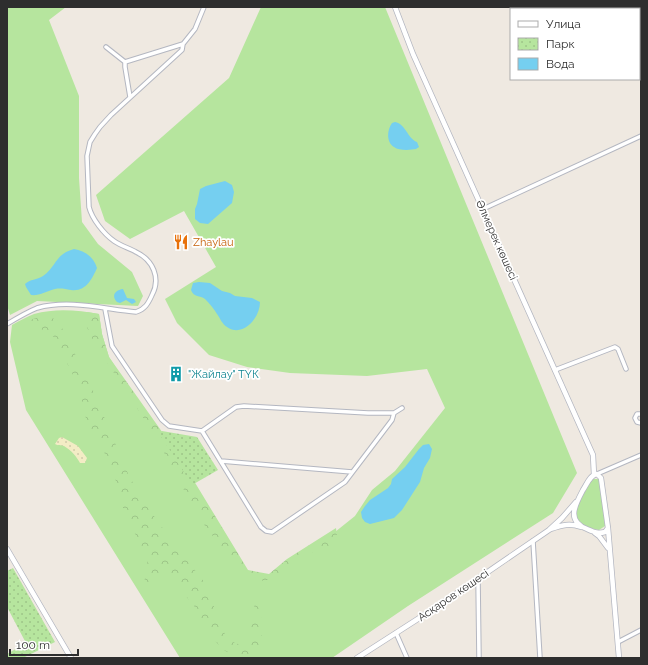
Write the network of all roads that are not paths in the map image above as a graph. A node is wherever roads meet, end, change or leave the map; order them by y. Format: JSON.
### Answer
{"nodes":[{"id":1,"x":204,"y":7,"type":"edge"},
{"id":2,"x":395,"y":7,"type":"edge"},
{"id":3,"x":183,"y":44,"type":"junction"},
{"id":4,"x":106,"y":46,"type":"dead end"},
{"id":5,"x":125,"y":62,"type":"junction"},
{"id":6,"x":130,"y":98,"type":"junction"},
{"id":7,"x":641,"y":136,"type":"edge"},
{"id":8,"x":484,"y":209,"type":"junction"},
{"id":9,"x":104,"y":309,"type":"junction"},
{"id":10,"x":7,"y":324,"type":"edge"},
{"id":11,"x":626,"y":369,"type":"dead end"},
{"id":12,"x":555,"y":370,"type":"junction"},
{"id":13,"x":402,"y":408,"type":"dead end"},
{"id":14,"x":394,"y":413,"type":"junction"},
{"id":15,"x":641,"y":414,"type":"edge"},
{"id":16,"x":641,"y":423,"type":"edge"},
{"id":17,"x":202,"y":431,"type":"junction"},
{"id":18,"x":641,"y":455,"type":"edge"},
{"id":19,"x":221,"y":462,"type":"junction"},
{"id":20,"x":352,"y":472,"type":"junction"},
{"id":21,"x":596,"y":475,"type":"junction"},
{"id":22,"x":576,"y":502,"type":"junction"},
{"id":23,"x":608,"y":528,"type":"junction"},
{"id":24,"x":549,"y":530,"type":"junction"},
{"id":25,"x":591,"y":531,"type":"junction"},
{"id":26,"x":533,"y":541,"type":"junction"},
{"id":27,"x":7,"y":549,"type":"edge"},
{"id":28,"x":610,"y":552,"type":"junction"},
{"id":29,"x":478,"y":579,"type":"junction"},
{"id":30,"x":641,"y":630,"type":"edge"},
{"id":31,"x":396,"y":633,"type":"junction"},
{"id":32,"x":618,"y":642,"type":"junction"},
{"id":33,"x":71,"y":658,"type":"edge"},
{"id":34,"x":357,"y":658,"type":"edge"},
{"id":35,"x":407,"y":658,"type":"edge"},
{"id":36,"x":479,"y":658,"type":"edge"},
{"id":37,"x":540,"y":658,"type":"edge"},
{"id":38,"x":619,"y":658,"type":"edge"}],
"edges":[{"from":1,"to":3,"type":"street"},
{"from":2,"to":8,"type":"street","name":"Әлмерек көшесі"},
{"from":3,"to":5,"type":"street"},
{"from":3,"to":6,"type":"street"},
{"from":4,"to":5,"type":"street"},
{"from":5,"to":6,"type":"street"},
{"from":6,"to":9,"type":"street"},
{"from":7,"to":8,"type":"street"},
{"from":8,"to":12,"type":"street","name":"Әлмерек көшесі"},
{"from":9,"to":10,"type":"street"},
{"from":9,"to":17,"type":"street"},
{"from":11,"to":12,"type":"street"},
{"from":12,"to":21,"type":"street","name":"Әлмерек көшесі"},
{"from":13,"to":14,"type":"street"},
{"from":14,"to":17,"type":"street"},
{"from":14,"to":20,"type":"street"},
{"from":15,"to":16,"type":"street"},
{"from":17,"to":19,"type":"street"},
{"from":18,"to":21,"type":"street"},
{"from":19,"to":20,"type":"street"},
{"from":19,"to":20,"type":"street"},
{"from":21,"to":22,"type":"street"},
{"from":21,"to":23,"type":"street","name":"Әлмерек көшесі"},
{"from":22,"to":24,"type":"street"},
{"from":22,"to":25,"type":"street"},
{"from":23,"to":25,"type":"street"},
{"from":23,"to":28,"type":"street","name":"Әлмерек көшесі"},
{"from":24,"to":25,"type":"street"},
{"from":24,"to":26,"type":"street","name":"Асқаров көшесі"},
{"from":25,"to":28,"type":"street"},
{"from":26,"to":29,"type":"street","name":"Асқаров көшесі"},
{"from":26,"to":37,"type":"street"},
{"from":27,"to":33,"type":"street"},
{"from":28,"to":32,"type":"street"},
{"from":29,"to":31,"type":"street","name":"Асқаров көшесі"},
{"from":29,"to":36,"type":"street"},
{"from":30,"to":32,"type":"street"},
{"from":31,"to":34,"type":"street","name":"Асқаров көшесі"},
{"from":31,"to":35,"type":"street"},
{"from":32,"to":38,"type":"street"}]}
